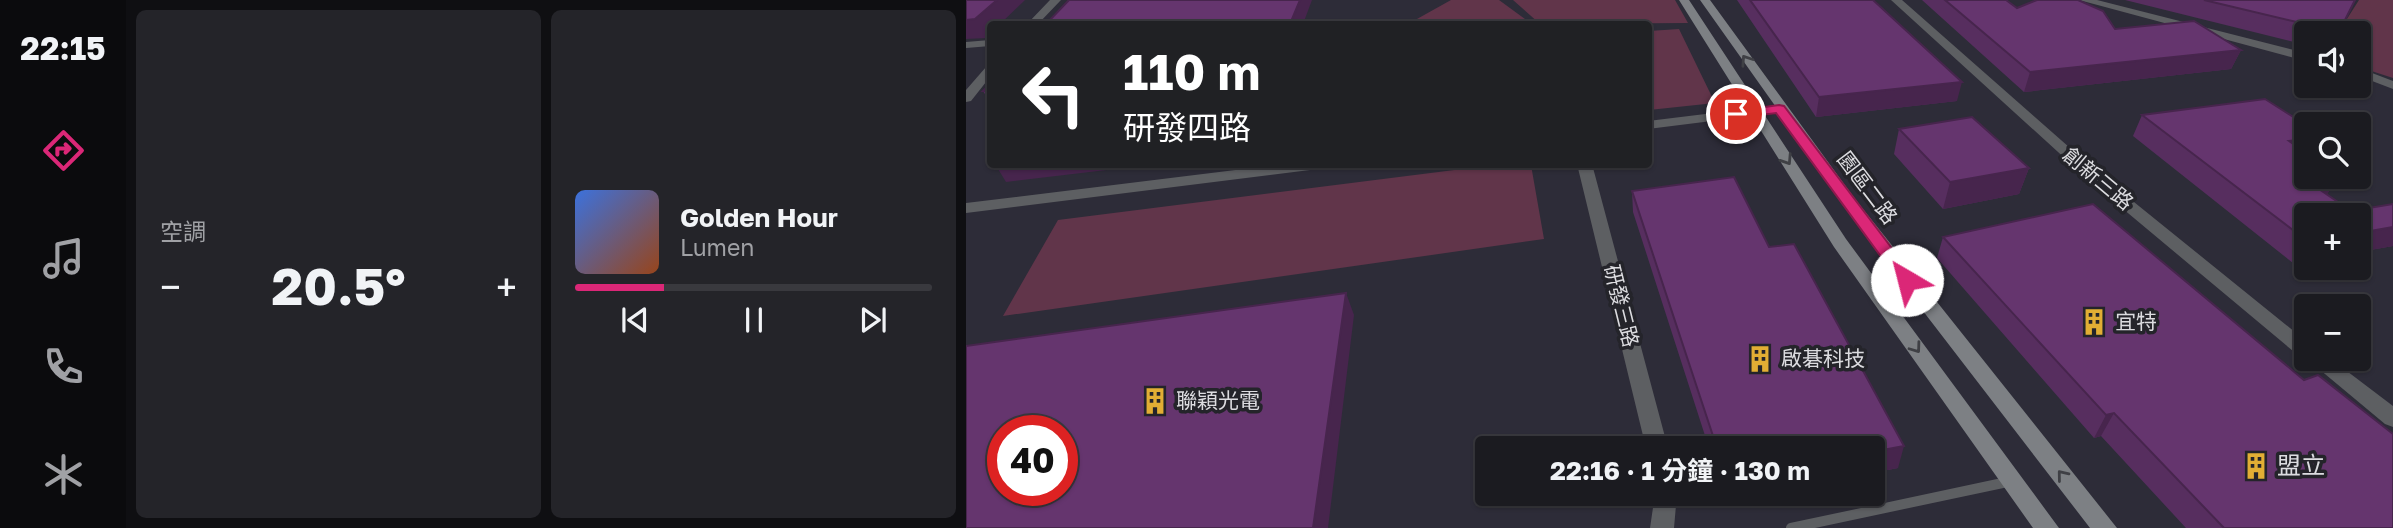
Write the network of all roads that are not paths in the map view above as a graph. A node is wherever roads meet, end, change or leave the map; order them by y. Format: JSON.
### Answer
{"nodes":[{"id":1,"x":1056,"y":0,"type":"edge"},
{"id":2,"x":1684,"y":0,"type":"edge"},
{"id":3,"x":1705,"y":0,"type":"edge"},
{"id":4,"x":1896,"y":0,"type":"edge"},
{"id":5,"x":2084,"y":0,"type":"edge"},
{"id":6,"x":1035,"y":21,"type":"edge"},
{"id":7,"x":987,"y":43,"type":"edge"},
{"id":8,"x":966,"y":45,"type":"edge"},
{"id":9,"x":2294,"y":54,"type":"edge"},
{"id":10,"x":987,"y":74,"type":"edge"},
{"id":11,"x":2371,"y":77,"type":"edge"},
{"id":12,"x":2393,"y":85,"type":"edge"},
{"id":13,"x":966,"y":98,"type":"edge"},
{"id":14,"x":1779,"y":109,"type":"junction"},
{"id":15,"x":1756,"y":112,"type":"junction"},
{"id":16,"x":1652,"y":125,"type":"edge"},
{"id":17,"x":1270,"y":168,"type":"edge"},
{"id":18,"x":1585,"y":168,"type":"edge"},
{"id":19,"x":966,"y":208,"type":"edge"},
{"id":20,"x":2294,"y":341,"type":"edge"},
{"id":21,"x":2332,"y":371,"type":"edge"},
{"id":22,"x":2393,"y":418,"type":"edge"},
{"id":23,"x":1654,"y":436,"type":"edge"},
{"id":24,"x":2012,"y":481,"type":"junction"},
{"id":25,"x":1665,"y":506,"type":"edge"},
{"id":26,"x":1662,"y":528,"type":"edge"},
{"id":27,"x":1791,"y":528,"type":"edge"},
{"id":28,"x":2047,"y":528,"type":"edge"},
{"id":29,"x":2105,"y":528,"type":"edge"}],
"edges":[{"from":1,"to":6,"type":"street"},
{"from":2,"to":15,"type":"street"},
{"from":14,"to":3,"type":"street","name":"園區二路","one_way":true},
{"from":4,"to":20,"type":"street","name":"創新三路"},
{"from":5,"to":9,"type":"street"},
{"from":7,"to":8,"type":"lane"},
{"from":10,"to":13,"type":"street"},
{"from":11,"to":12,"type":"street"},
{"from":14,"to":15,"type":"street"},
{"from":29,"to":14,"type":"street","name":"園區二路","one_way":true},
{"from":15,"to":16,"type":"street"},
{"from":15,"to":24,"type":"street","one_way":true},
{"from":17,"to":19,"type":"street"},
{"from":18,"to":23,"type":"street","name":"研發三路"},
{"from":21,"to":22,"type":"street"},
{"from":24,"to":27,"type":"lane"},
{"from":24,"to":28,"type":"street"},
{"from":25,"to":26,"type":"street"}]}
